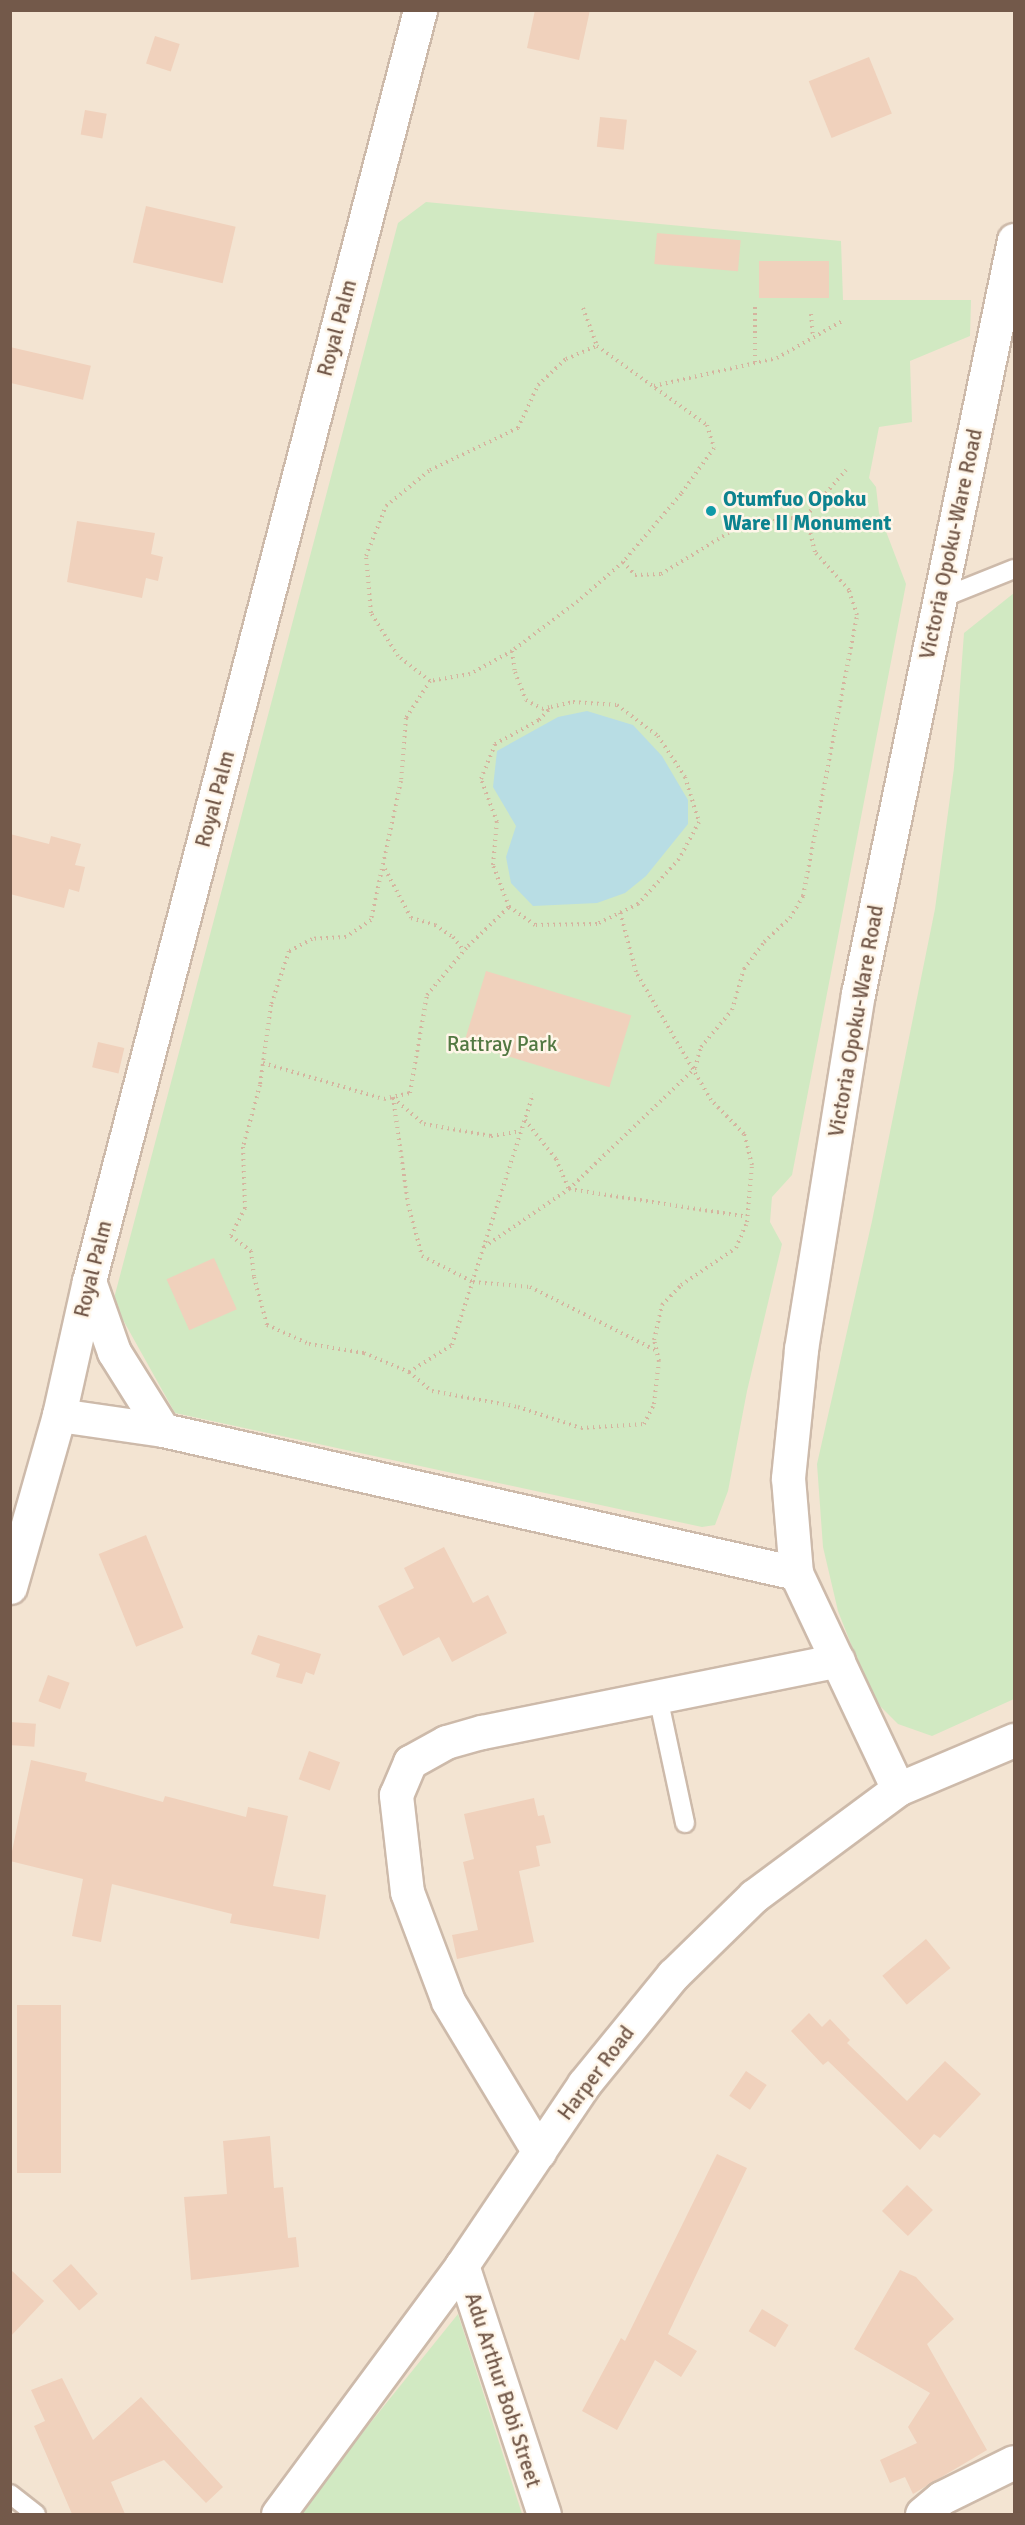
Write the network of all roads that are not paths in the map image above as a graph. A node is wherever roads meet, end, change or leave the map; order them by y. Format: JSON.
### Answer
{"nodes":[{"id":1,"x":420,"y":10,"type":"edge"},
{"id":2,"x":1014,"y":240,"type":"edge"},
{"id":3,"x":1014,"y":569,"type":"edge"},
{"id":4,"x":939,"y":599,"type":"junction"},
{"id":5,"x":89,"y":1281,"type":"junction"},
{"id":6,"x":59,"y":1415,"type":"junction"},
{"id":7,"x":163,"y":1430,"type":"junction"},
{"id":8,"x":796,"y":1573,"type":"junction"},
{"id":9,"x":10,"y":1587,"type":"edge"},
{"id":10,"x":838,"y":1660,"type":"junction"},
{"id":11,"x":658,"y":1697,"type":"junction"},
{"id":12,"x":1014,"y":1740,"type":"edge"},
{"id":13,"x":898,"y":1789,"type":"junction"},
{"id":14,"x":685,"y":1823,"type":"dead end"},
{"id":15,"x":538,"y":2152,"type":"junction"},
{"id":16,"x":462,"y":2265,"type":"junction"},
{"id":17,"x":1014,"y":2462,"type":"edge"},
{"id":18,"x":10,"y":2494,"type":"edge"},
{"id":19,"x":36,"y":2514,"type":"edge"},
{"id":20,"x":278,"y":2514,"type":"edge"},
{"id":21,"x":544,"y":2514,"type":"edge"},
{"id":22,"x":922,"y":2514,"type":"edge"}],
"edges":[{"from":1,"to":5,"type":"street","name":"Royal Palm"},
{"from":2,"to":4,"type":"street","name":"Victoria Opoku-Ware Road"},
{"from":3,"to":4,"type":"lane"},
{"from":4,"to":8,"type":"street","name":"Victoria Opoku-Ware Road"},
{"from":5,"to":6,"type":"street","name":"Royal Palm"},
{"from":5,"to":7,"type":"street"},
{"from":6,"to":7,"type":"street"},
{"from":6,"to":9,"type":"street","name":"Royal Palm"},
{"from":7,"to":8,"type":"street"},
{"from":8,"to":10,"type":"street","name":"Victoria Opoku-Ware Road"},
{"from":10,"to":11,"type":"street"},
{"from":10,"to":13,"type":"street","name":"Victoria Opoku-Ware Road"},
{"from":11,"to":14,"type":"lane"},
{"from":11,"to":15,"type":"street"},
{"from":12,"to":13,"type":"street","name":"Harper Road"},
{"from":13,"to":15,"type":"street","name":"Harper Road"},
{"from":15,"to":16,"type":"street","name":"Harper Road"},
{"from":16,"to":20,"type":"street","name":"Harper Road"},
{"from":16,"to":21,"type":"street","name":"Adu Arthur Bobi Street"},
{"from":17,"to":22,"type":"street"},
{"from":18,"to":19,"type":"lane"}]}
